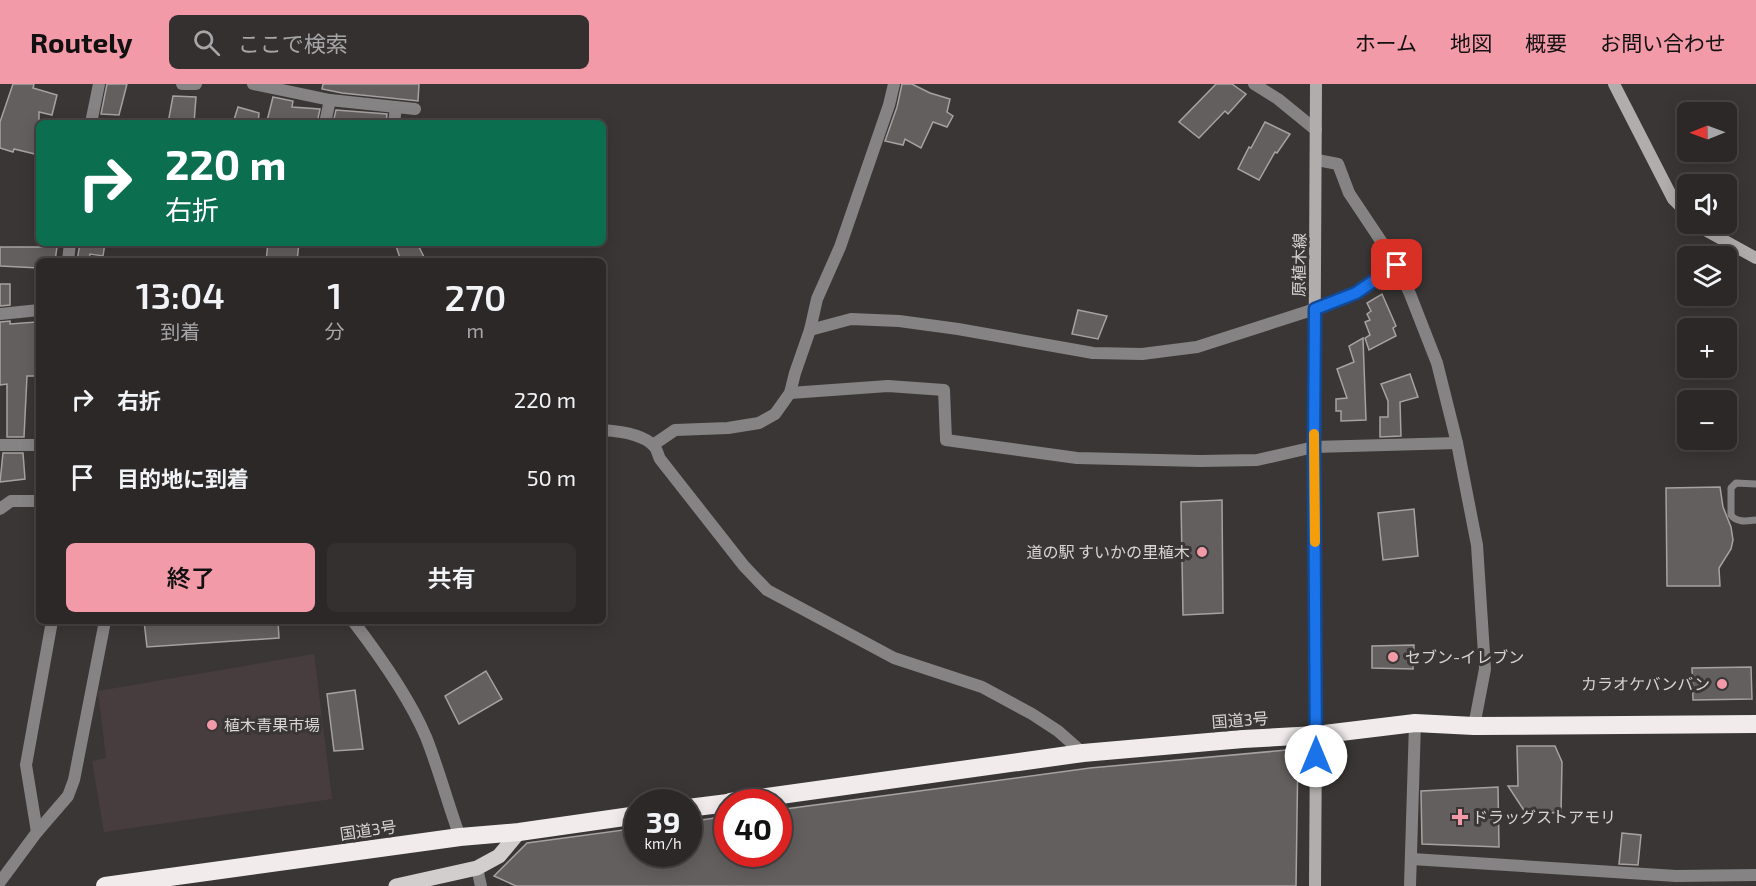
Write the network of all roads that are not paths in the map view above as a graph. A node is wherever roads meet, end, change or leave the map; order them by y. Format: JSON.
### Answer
{"nodes":[{"id":1,"x":99,"y":84,"type":"edge"},
{"id":2,"x":182,"y":84,"type":"edge"},
{"id":3,"x":196,"y":84,"type":"edge"},
{"id":4,"x":253,"y":84,"type":"edge"},
{"id":5,"x":894,"y":84,"type":"edge"},
{"id":6,"x":1254,"y":84,"type":"edge"},
{"id":7,"x":1316,"y":84,"type":"edge"},
{"id":8,"x":1614,"y":84,"type":"edge"},
{"id":9,"x":330,"y":100,"type":"junction"},
{"id":10,"x":396,"y":106,"type":"junction"},
{"id":11,"x":415,"y":109,"type":"dead end"},
{"id":12,"x":91,"y":120,"type":"edge"},
{"id":13,"x":326,"y":120,"type":"edge"},
{"id":14,"x":394,"y":120,"type":"edge"},
{"id":15,"x":1316,"y":130,"type":"junction"},
{"id":16,"x":1317,"y":160,"type":"junction"},
{"id":17,"x":1677,"y":203,"type":"edge"},
{"id":18,"x":1712,"y":234,"type":"edge"},
{"id":19,"x":1756,"y":258,"type":"edge"},
{"id":20,"x":1397,"y":265,"type":"junction"},
{"id":21,"x":1315,"y":309,"type":"junction"},
{"id":22,"x":36,"y":310,"type":"edge"},
{"id":23,"x":0,"y":314,"type":"edge"},
{"id":24,"x":810,"y":330,"type":"junction"},
{"id":25,"x":790,"y":393,"type":"junction"},
{"id":26,"x":606,"y":430,"type":"edge"},
{"id":27,"x":1457,"y":443,"type":"junction"},
{"id":28,"x":0,"y":445,"type":"edge"},
{"id":29,"x":36,"y":445,"type":"edge"},
{"id":30,"x":653,"y":446,"type":"junction"},
{"id":31,"x":1314,"y":447,"type":"junction"},
{"id":32,"x":1756,"y":484,"type":"edge"},
{"id":33,"x":36,"y":501,"type":"edge"},
{"id":34,"x":0,"y":508,"type":"edge"},
{"id":35,"x":1756,"y":520,"type":"edge"},
{"id":36,"x":51,"y":624,"type":"edge"},
{"id":37,"x":104,"y":624,"type":"edge"},
{"id":38,"x":355,"y":624,"type":"edge"},
{"id":39,"x":1415,"y":723,"type":"junction"},
{"id":40,"x":1756,"y":724,"type":"edge"},
{"id":41,"x":1474,"y":726,"type":"junction"},
{"id":42,"x":1316,"y":735,"type":"junction"},
{"id":43,"x":1083,"y":753,"type":"junction"},
{"id":44,"x":792,"y":794,"type":"edge"},
{"id":45,"x":624,"y":817,"type":"edge"},
{"id":46,"x":37,"y":832,"type":"junction"},
{"id":47,"x":519,"y":832,"type":"junction"},
{"id":48,"x":460,"y":837,"type":"junction"},
{"id":49,"x":1412,"y":859,"type":"junction"},
{"id":50,"x":477,"y":868,"type":"junction"},
{"id":51,"x":1756,"y":875,"type":"edge"},
{"id":52,"x":0,"y":882,"type":"edge"},
{"id":53,"x":105,"y":886,"type":"edge"},
{"id":54,"x":396,"y":886,"type":"edge"},
{"id":55,"x":481,"y":886,"type":"edge"},
{"id":56,"x":1315,"y":886,"type":"edge"},
{"id":57,"x":1410,"y":886,"type":"edge"}],
"edges":[{"from":1,"to":12,"type":"street"},
{"from":2,"to":3,"type":"street"},
{"from":4,"to":9,"type":"street"},
{"from":5,"to":24,"type":"street"},
{"from":6,"to":15,"type":"street"},
{"from":7,"to":15,"type":"main road","name":"原植木線"},
{"from":8,"to":17,"type":"main road"},
{"from":9,"to":10,"type":"street"},
{"from":9,"to":13,"type":"street"},
{"from":10,"to":11,"type":"street"},
{"from":10,"to":14,"type":"street"},
{"from":15,"to":16,"type":"main road","name":"原植木線"},
{"from":16,"to":20,"type":"street"},
{"from":16,"to":21,"type":"main road","name":"原植木線"},
{"from":18,"to":19,"type":"main road"},
{"from":20,"to":21,"type":"street"},
{"from":20,"to":27,"type":"street"},
{"from":21,"to":24,"type":"street"},
{"from":21,"to":31,"type":"main road","name":"原植木線"},
{"from":22,"to":23,"type":"street"},
{"from":24,"to":25,"type":"street"},
{"from":25,"to":30,"type":"street"},
{"from":25,"to":31,"type":"street"},
{"from":26,"to":30,"type":"street"},
{"from":27,"to":31,"type":"street"},
{"from":27,"to":41,"type":"street"},
{"from":28,"to":29,"type":"street"},
{"from":30,"to":43,"type":"street"},
{"from":31,"to":42,"type":"main road","name":"原植木線"},
{"from":32,"to":35,"type":"lane"},
{"from":33,"to":34,"type":"street"},
{"from":36,"to":46,"type":"street"},
{"from":37,"to":46,"type":"street"},
{"from":38,"to":48,"type":"street"},
{"from":39,"to":41,"type":"highway","name":"国道3号"},
{"from":39,"to":42,"type":"highway","name":"国道3号"},
{"from":39,"to":49,"type":"street"},
{"from":40,"to":41,"type":"highway","name":"国道3号"},
{"from":42,"to":43,"type":"highway","name":"国道3号"},
{"from":42,"to":56,"type":"main road","name":"原植木線"},
{"from":43,"to":44,"type":"highway","name":"国道3号"},
{"from":45,"to":47,"type":"highway","name":"国道3号"},
{"from":46,"to":52,"type":"street"},
{"from":47,"to":48,"type":"highway","name":"国道3号"},
{"from":47,"to":50,"type":"main road"},
{"from":48,"to":53,"type":"highway","name":"国道3号"},
{"from":49,"to":51,"type":"street"},
{"from":49,"to":57,"type":"street"},
{"from":50,"to":54,"type":"main road"},
{"from":50,"to":55,"type":"street"}]}
